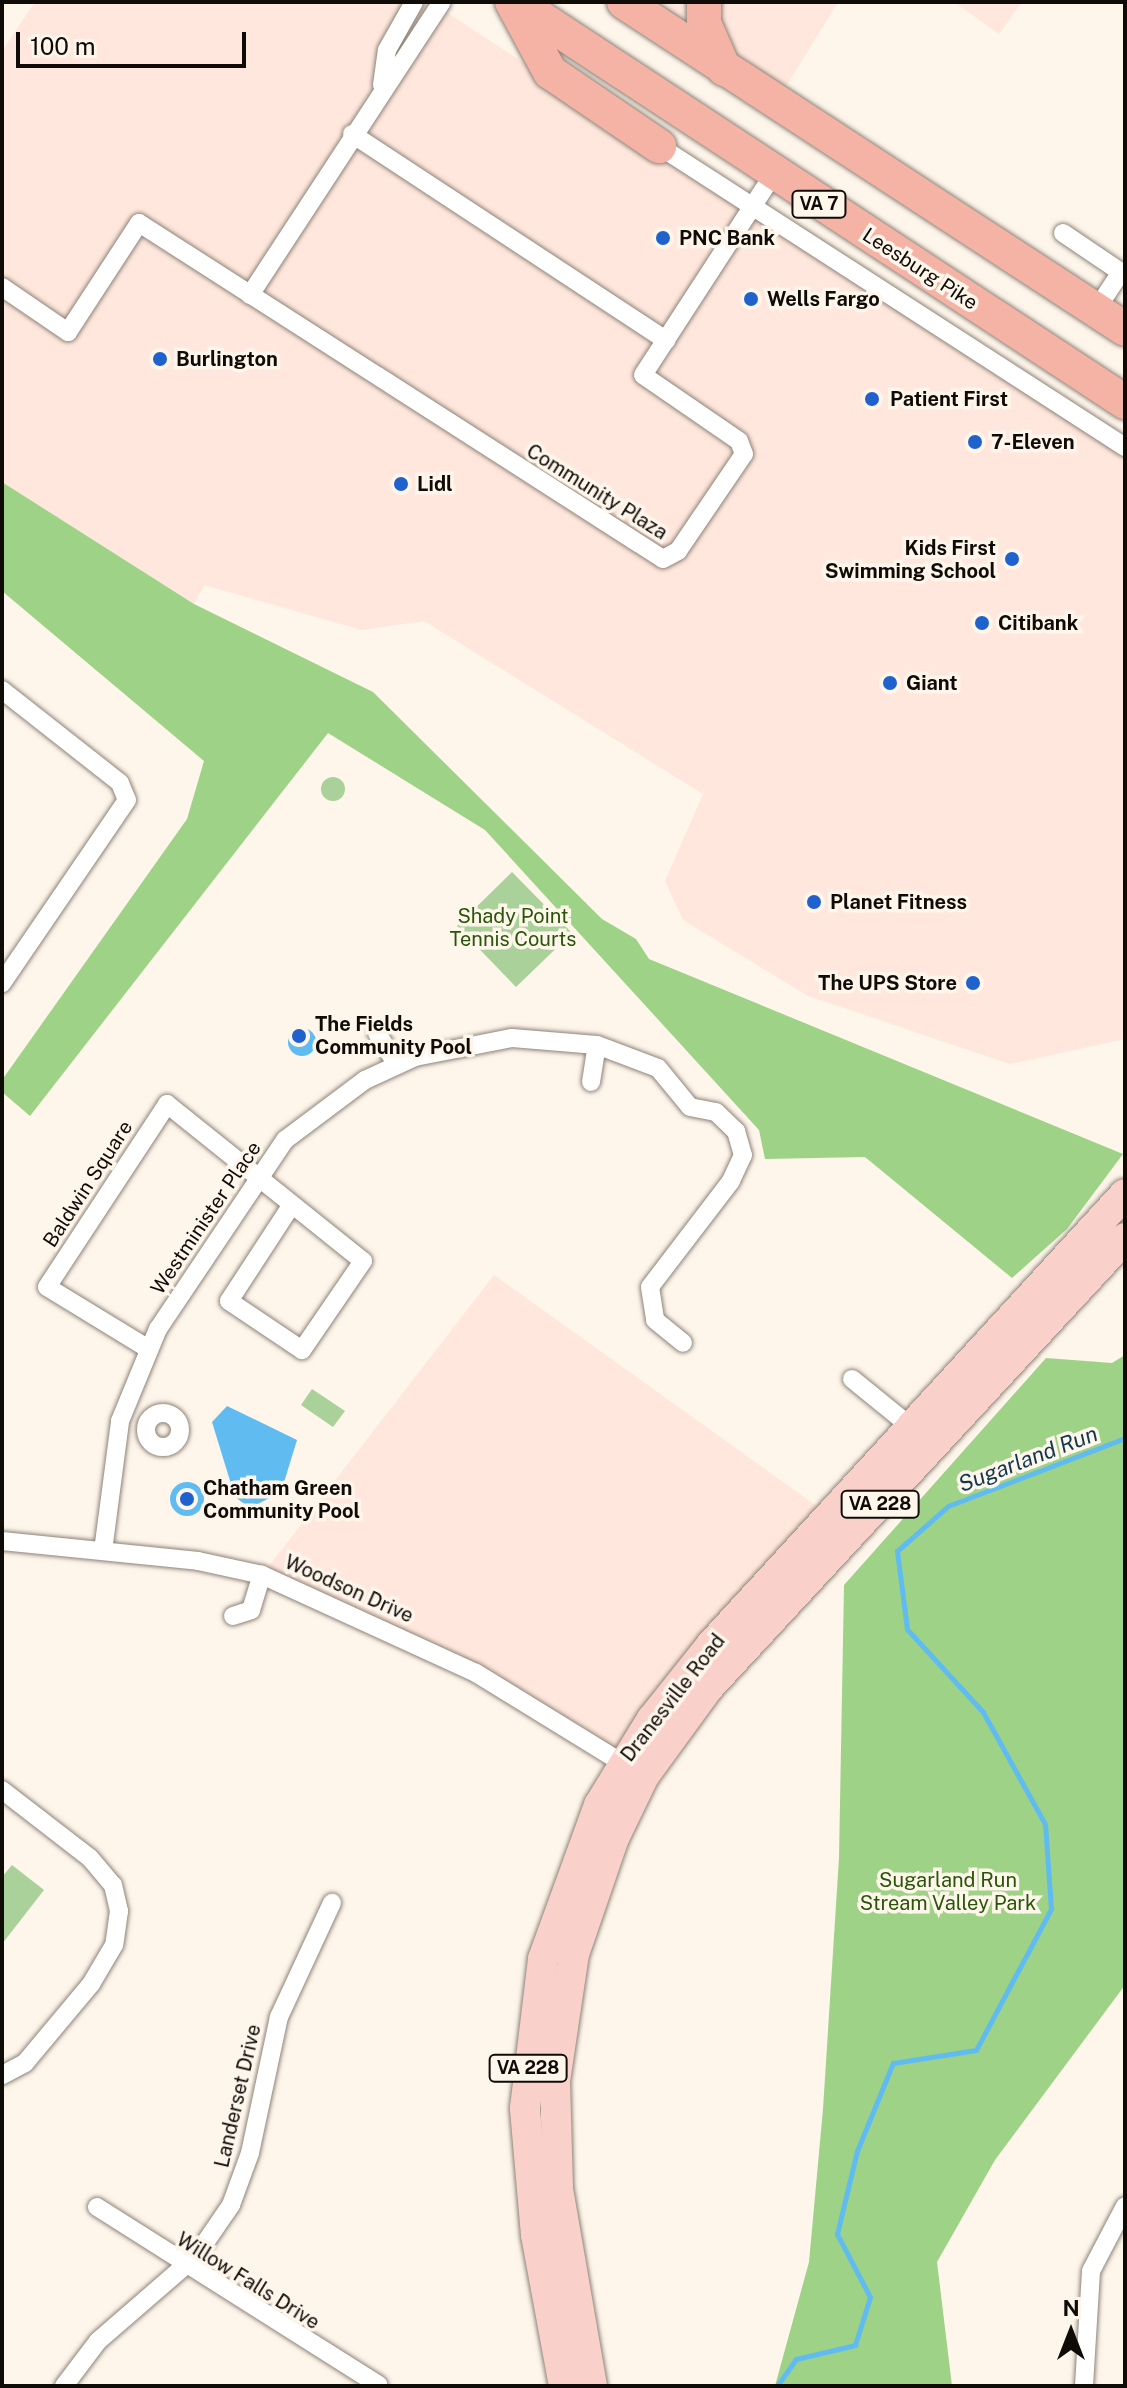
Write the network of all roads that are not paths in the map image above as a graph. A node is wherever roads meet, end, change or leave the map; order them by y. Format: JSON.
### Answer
{"nodes":[{"id":1,"x":414,"y":2,"type":"edge"},
{"id":2,"x":442,"y":2,"type":"edge"},
{"id":3,"x":514,"y":2,"type":"edge"},
{"id":4,"x":624,"y":2,"type":"edge"},
{"id":5,"x":704,"y":2,"type":"edge"},
{"id":6,"x":724,"y":70,"type":"junction"},
{"id":7,"x":382,"y":85,"type":"junction"},
{"id":8,"x":352,"y":134,"type":"junction"},
{"id":9,"x":659,"y":146,"type":"joint"},
{"id":10,"x":773,"y":175,"type":"junction"},
{"id":11,"x":754,"y":205,"type":"junction"},
{"id":12,"x":1063,"y":233,"type":"dead end"},
{"id":13,"x":914,"y":264,"type":"junction"},
{"id":14,"x":1123,"y":273,"type":"edge"},
{"id":15,"x":2,"y":287,"type":"edge"},
{"id":16,"x":250,"y":295,"type":"junction"},
{"id":17,"x":1096,"y":310,"type":"junction"},
{"id":18,"x":1125,"y":329,"type":"edge"},
{"id":19,"x":666,"y":340,"type":"junction"},
{"id":20,"x":1125,"y":379,"type":"edge"},
{"id":21,"x":1125,"y":402,"type":"edge"},
{"id":22,"x":1125,"y":424,"type":"edge"},
{"id":23,"x":1120,"y":444,"type":"edge"},
{"id":24,"x":2,"y":690,"type":"edge"},
{"id":25,"x":2,"y":983,"type":"edge"},
{"id":26,"x":377,"y":1033,"type":"dead end"},
{"id":27,"x":597,"y":1045,"type":"junction"},
{"id":28,"x":396,"y":1064,"type":"junction"},
{"id":29,"x":591,"y":1082,"type":"dead end"},
{"id":30,"x":257,"y":1179,"type":"junction"},
{"id":31,"x":1125,"y":1194,"type":"edge"},
{"id":32,"x":291,"y":1206,"type":"junction"},
{"id":33,"x":1125,"y":1238,"type":"edge"},
{"id":34,"x":683,"y":1343,"type":"dead end"},
{"id":35,"x":147,"y":1348,"type":"junction"},
{"id":36,"x":852,"y":1379,"type":"dead end"},
{"id":37,"x":120,"y":1421,"type":"junction"},
{"id":38,"x":147,"y":1425,"type":"dead end"},
{"id":39,"x":911,"y":1427,"type":"junction"},
{"id":40,"x":2,"y":1541,"type":"edge"},
{"id":41,"x":103,"y":1551,"type":"junction"},
{"id":42,"x":262,"y":1575,"type":"junction"},
{"id":43,"x":233,"y":1616,"type":"dead end"},
{"id":44,"x":633,"y":1770,"type":"junction"},
{"id":45,"x":2,"y":1790,"type":"edge"},
{"id":46,"x":332,"y":1903,"type":"dead end"},
{"id":47,"x":2,"y":2075,"type":"edge"},
{"id":48,"x":1125,"y":2206,"type":"edge"},
{"id":49,"x":97,"y":2207,"type":"dead end"},
{"id":50,"x":185,"y":2268,"type":"junction"},
{"id":51,"x":379,"y":2385,"type":"edge"},
{"id":52,"x":64,"y":2386,"type":"edge"},
{"id":53,"x":564,"y":2386,"type":"edge"},
{"id":54,"x":592,"y":2386,"type":"edge"},
{"id":55,"x":1084,"y":2386,"type":"edge"}],
"edges":[{"from":1,"to":7,"type":"street"},
{"from":2,"to":7,"type":"street"},
{"from":3,"to":9,"type":"highway"},
{"from":3,"to":10,"type":"highway","name":"Leesburg Pike","number":"VA 7"},
{"from":4,"to":6,"type":"highway"},
{"from":5,"to":6,"type":"highway"},
{"from":6,"to":17,"type":"highway"},
{"from":7,"to":8,"type":"street"},
{"from":8,"to":16,"type":"street"},
{"from":8,"to":19,"type":"street"},
{"from":9,"to":11,"type":"street"},
{"from":10,"to":11,"type":"street","name":"Community Plaza"},
{"from":10,"to":13,"type":"highway","name":"Leesburg Pike","number":"VA 7"},
{"from":11,"to":19,"type":"street","name":"Community Plaza"},
{"from":11,"to":23,"type":"street"},
{"from":12,"to":14,"type":"street"},
{"from":13,"to":20,"type":"highway"},
{"from":13,"to":21,"type":"highway","name":"Leesburg Pike","number":"VA 7"},
{"from":14,"to":17,"type":"street"},
{"from":15,"to":16,"type":"street","name":"Community Plaza"},
{"from":16,"to":19,"type":"street","name":"Community Plaza"},
{"from":17,"to":18,"type":"highway"},
{"from":22,"to":23,"type":"street"},
{"from":24,"to":25,"type":"street"},
{"from":26,"to":28,"type":"street"},
{"from":27,"to":28,"type":"street","name":"Westminister Place"},
{"from":27,"to":29,"type":"street"},
{"from":27,"to":34,"type":"street","name":"Westminister Place"},
{"from":28,"to":30,"type":"street","name":"Westminister Place"},
{"from":30,"to":32,"type":"street"},
{"from":30,"to":35,"type":"street","name":"Westminister Place"},
{"from":30,"to":35,"type":"street","name":"Baldwin Square"},
{"from":31,"to":39,"type":"main road","name":"Dranesville Road","number":"VA 228"},
{"from":32,"to":32,"type":"street"},
{"from":33,"to":44,"type":"main road","name":"Dranesville Road","number":"VA 228"},
{"from":35,"to":37,"type":"street","name":"Westminister Place"},
{"from":36,"to":39,"type":"street"},
{"from":37,"to":38,"type":"street"},
{"from":37,"to":41,"type":"street","name":"Westminister Place"},
{"from":39,"to":44,"type":"main road","name":"Dranesville Road","number":"VA 228"},
{"from":40,"to":41,"type":"street","name":"Woodson Drive"},
{"from":41,"to":42,"type":"street","name":"Woodson Drive"},
{"from":42,"to":43,"type":"street"},
{"from":42,"to":44,"type":"street","name":"Woodson Drive"},
{"from":44,"to":53,"type":"main road","name":"Dranesville Road","number":"VA 228"},
{"from":44,"to":54,"type":"main road","name":"Dranesville Road","number":"VA 228"},
{"from":45,"to":47,"type":"street"},
{"from":46,"to":50,"type":"street","name":"Landerset Drive"},
{"from":48,"to":55,"type":"street"},
{"from":49,"to":50,"type":"street","name":"Willow Falls Drive"},
{"from":50,"to":51,"type":"street","name":"Willow Falls Drive"},
{"from":50,"to":52,"type":"street","name":"Landerset Drive"}]}
